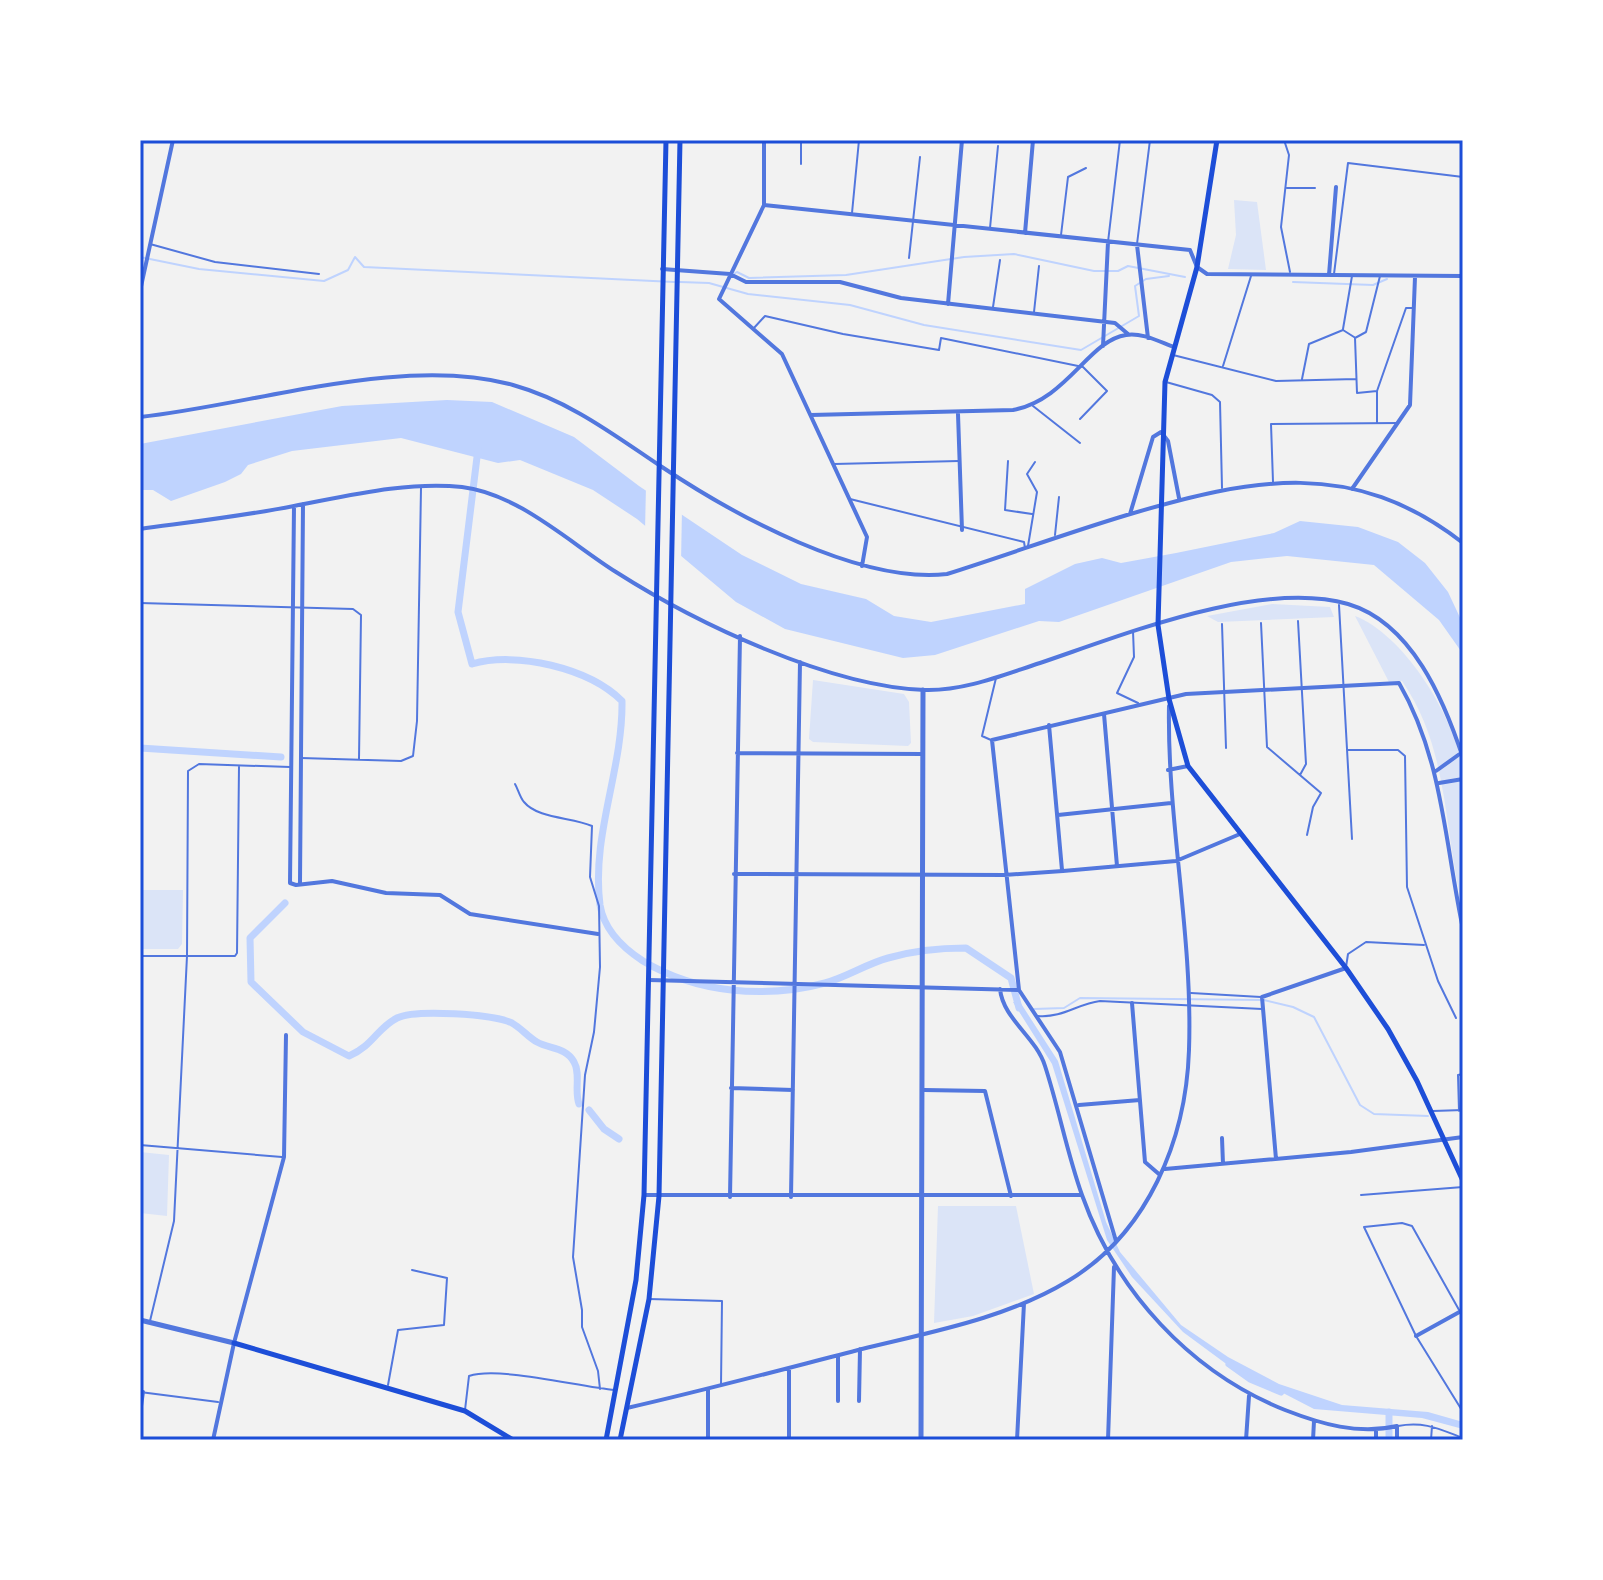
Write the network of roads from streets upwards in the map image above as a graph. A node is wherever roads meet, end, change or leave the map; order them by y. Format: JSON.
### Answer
{"nodes":[{"id":1,"x":173,"y":140,"type":"edge"},
{"id":2,"x":666,"y":140,"type":"edge"},
{"id":3,"x":680,"y":140,"type":"edge"},
{"id":4,"x":764,"y":140,"type":"edge"},
{"id":5,"x":962,"y":140,"type":"edge"},
{"id":6,"x":1033,"y":140,"type":"edge"},
{"id":7,"x":1217,"y":140,"type":"edge"},
{"id":8,"x":1336,"y":187,"type":"dead end"},
{"id":9,"x":764,"y":205,"type":"junction"},
{"id":10,"x":953,"y":226,"type":"junction"},
{"id":11,"x":1025,"y":233,"type":"junction"},
{"id":12,"x":140,"y":241,"type":"edge"},
{"id":13,"x":1108,"y":242,"type":"junction"},
{"id":14,"x":149,"y":243,"type":"junction"},
{"id":15,"x":1137,"y":245,"type":"junction"},
{"id":16,"x":1197,"y":267,"type":"junction"},
{"id":17,"x":142,"y":268,"type":"edge"},
{"id":18,"x":662,"y":269,"type":"junction"},
{"id":19,"x":680,"y":270,"type":"junction"},
{"id":20,"x":730,"y":274,"type":"junction"},
{"id":21,"x":1332,"y":275,"type":"junction"},
{"id":22,"x":1415,"y":276,"type":"junction"},
{"id":23,"x":1463,"y":276,"type":"edge"},
{"id":24,"x":140,"y":291,"type":"edge"},
{"id":25,"x":948,"y":304,"type":"junction"},
{"id":26,"x":1103,"y":321,"type":"junction"},
{"id":27,"x":1128,"y":334,"type":"junction"},
{"id":28,"x":1148,"y":338,"type":"junction"},
{"id":29,"x":1103,"y":346,"type":"junction"},
{"id":30,"x":1174,"y":347,"type":"junction"},
{"id":31,"x":958,"y":414,"type":"junction"},
{"id":32,"x":811,"y":415,"type":"junction"},
{"id":33,"x":140,"y":417,"type":"edge"},
{"id":34,"x":1161,"y":432,"type":"junction"},
{"id":35,"x":659,"y":465,"type":"junction"},
{"id":36,"x":675,"y":474,"type":"junction"},
{"id":37,"x":1352,"y":489,"type":"junction"},
{"id":38,"x":1179,"y":498,"type":"junction"},
{"id":39,"x":303,"y":504,"type":"junction"},
{"id":40,"x":1160,"y":504,"type":"junction"},
{"id":41,"x":294,"y":506,"type":"junction"},
{"id":42,"x":1130,"y":514,"type":"junction"},
{"id":43,"x":140,"y":529,"type":"edge"},
{"id":44,"x":962,"y":530,"type":"road end"},
{"id":45,"x":1463,"y":543,"type":"edge"},
{"id":46,"x":862,"y":566,"type":"junction"},
{"id":47,"x":656,"y":595,"type":"junction"},
{"id":48,"x":674,"y":603,"type":"junction"},
{"id":49,"x":1158,"y":625,"type":"junction"},
{"id":50,"x":740,"y":636,"type":"junction"},
{"id":51,"x":800,"y":662,"type":"junction"},
{"id":52,"x":923,"y":690,"type":"junction"},
{"id":53,"x":1169,"y":699,"type":"junction"},
{"id":54,"x":1104,"y":714,"type":"junction"},
{"id":55,"x":1049,"y":725,"type":"junction"},
{"id":56,"x":737,"y":753,"type":"junction"},
{"id":57,"x":798,"y":753,"type":"junction"},
{"id":58,"x":923,"y":754,"type":"junction"},
{"id":59,"x":1462,"y":755,"type":"edge"},
{"id":60,"x":300,"y":758,"type":"junction"},
{"id":61,"x":1188,"y":766,"type":"junction"},
{"id":62,"x":290,"y":767,"type":"junction"},
{"id":63,"x":1168,"y":769,"type":"junction"},
{"id":64,"x":1436,"y":771,"type":"junction"},
{"id":65,"x":1463,"y":779,"type":"edge"},
{"id":66,"x":1439,"y":783,"type":"junction"},
{"id":67,"x":1171,"y":803,"type":"junction"},
{"id":68,"x":1111,"y":810,"type":"junction"},
{"id":69,"x":1057,"y":815,"type":"junction"},
{"id":70,"x":1240,"y":834,"type":"junction"},
{"id":71,"x":1176,"y":861,"type":"junction"},
{"id":72,"x":1117,"y":866,"type":"junction"},
{"id":73,"x":1063,"y":871,"type":"junction"},
{"id":74,"x":734,"y":874,"type":"junction"},
{"id":75,"x":797,"y":875,"type":"junction"},
{"id":76,"x":921,"y":875,"type":"junction"},
{"id":77,"x":1004,"y":875,"type":"junction"},
{"id":78,"x":300,"y":883,"type":"junction"},
{"id":79,"x":1463,"y":929,"type":"edge"},
{"id":80,"x":598,"y":934,"type":"road end"},
{"id":81,"x":1346,"y":968,"type":"junction"},
{"id":82,"x":649,"y":980,"type":"junction"},
{"id":83,"x":664,"y":980,"type":"junction"},
{"id":84,"x":733,"y":981,"type":"junction"},
{"id":85,"x":795,"y":983,"type":"junction"},
{"id":86,"x":923,"y":985,"type":"junction"},
{"id":87,"x":1000,"y":989,"type":"junction"},
{"id":88,"x":1019,"y":990,"type":"junction"},
{"id":89,"x":1132,"y":1003,"type":"road end"},
{"id":90,"x":286,"y":1035,"type":"dead end"},
{"id":91,"x":731,"y":1088,"type":"junction"},
{"id":92,"x":793,"y":1090,"type":"junction"},
{"id":93,"x":924,"y":1090,"type":"junction"},
{"id":94,"x":1140,"y":1100,"type":"junction"},
{"id":95,"x":1079,"y":1105,"type":"junction"},
{"id":96,"x":1463,"y":1137,"type":"edge"},
{"id":97,"x":1222,"y":1138,"type":"dead end"},
{"id":98,"x":1444,"y":1139,"type":"junction"},
{"id":99,"x":1276,"y":1159,"type":"junction"},
{"id":100,"x":1223,"y":1164,"type":"junction"},
{"id":101,"x":1165,"y":1169,"type":"junction"},
{"id":102,"x":1160,"y":1175,"type":"junction"},
{"id":103,"x":1463,"y":1184,"type":"edge"},
{"id":104,"x":644,"y":1195,"type":"junction"},
{"id":105,"x":1082,"y":1195,"type":"junction"},
{"id":106,"x":659,"y":1196,"type":"junction"},
{"id":107,"x":1011,"y":1196,"type":"junction"},
{"id":108,"x":730,"y":1197,"type":"junction"},
{"id":109,"x":791,"y":1197,"type":"junction"},
{"id":110,"x":922,"y":1198,"type":"junction"},
{"id":111,"x":1116,"y":1241,"type":"junction"},
{"id":112,"x":1107,"y":1252,"type":"junction"},
{"id":113,"x":1114,"y":1266,"type":"junction"},
{"id":114,"x":1024,"y":1303,"type":"junction"},
{"id":115,"x":1462,"y":1313,"type":"edge"},
{"id":116,"x":140,"y":1320,"type":"edge"},
{"id":117,"x":922,"y":1334,"type":"junction"},
{"id":118,"x":1416,"y":1336,"type":"road end"},
{"id":119,"x":234,"y":1343,"type":"junction"},
{"id":120,"x":860,"y":1349,"type":"junction"},
{"id":121,"x":838,"y":1355,"type":"junction"},
{"id":122,"x":789,"y":1368,"type":"junction"},
{"id":123,"x":709,"y":1390,"type":"junction"},
{"id":124,"x":142,"y":1392,"type":"edge"},
{"id":125,"x":1249,"y":1396,"type":"junction"},
{"id":126,"x":838,"y":1401,"type":"dead end"},
{"id":127,"x":859,"y":1401,"type":"dead end"},
{"id":128,"x":627,"y":1408,"type":"junction"},
{"id":129,"x":140,"y":1413,"type":"edge"},
{"id":130,"x":1314,"y":1421,"type":"junction"},
{"id":131,"x":1376,"y":1431,"type":"junction"},
{"id":132,"x":213,"y":1440,"type":"edge"},
{"id":133,"x":513,"y":1440,"type":"edge"},
{"id":134,"x":606,"y":1440,"type":"edge"},
{"id":135,"x":620,"y":1440,"type":"edge"},
{"id":136,"x":708,"y":1440,"type":"edge"},
{"id":137,"x":789,"y":1440,"type":"edge"},
{"id":138,"x":921,"y":1440,"type":"edge"},
{"id":139,"x":1017,"y":1440,"type":"edge"},
{"id":140,"x":1108,"y":1440,"type":"edge"},
{"id":141,"x":1246,"y":1440,"type":"edge"},
{"id":142,"x":1313,"y":1440,"type":"edge"},
{"id":143,"x":1376,"y":1440,"type":"edge"},
{"id":144,"x":1397,"y":1440,"type":"edge"}],
"edges":[{"from":1,"to":14,"type":"street"},
{"from":2,"to":18,"type":"main road"},
{"from":3,"to":19,"type":"main road"},
{"from":4,"to":9,"type":"street"},
{"from":5,"to":10,"type":"street"},
{"from":6,"to":11,"type":"street"},
{"from":7,"to":16,"type":"main road"},
{"from":8,"to":21,"type":"street"},
{"from":9,"to":10,"type":"street"},
{"from":9,"to":20,"type":"street"},
{"from":10,"to":11,"type":"street"},
{"from":10,"to":25,"type":"street"},
{"from":11,"to":13,"type":"street"},
{"from":12,"to":14,"type":"street"},
{"from":13,"to":15,"type":"street"},
{"from":13,"to":26,"type":"street"},
{"from":14,"to":17,"type":"street"},
{"from":15,"to":16,"type":"street"},
{"from":15,"to":28,"type":"street"},
{"from":16,"to":21,"type":"street"},
{"from":16,"to":30,"type":"main road"},
{"from":17,"to":24,"type":"street"},
{"from":18,"to":19,"type":"street"},
{"from":18,"to":35,"type":"main road"},
{"from":19,"to":20,"type":"street"},
{"from":19,"to":36,"type":"main road"},
{"from":20,"to":25,"type":"street"},
{"from":20,"to":32,"type":"street"},
{"from":21,"to":22,"type":"street"},
{"from":22,"to":23,"type":"street"},
{"from":22,"to":37,"type":"street"},
{"from":25,"to":26,"type":"street"},
{"from":26,"to":27,"type":"street"},
{"from":26,"to":29,"type":"street"},
{"from":27,"to":28,"type":"street"},
{"from":27,"to":29,"type":"street"},
{"from":28,"to":30,"type":"street"},
{"from":29,"to":31,"type":"street"},
{"from":30,"to":34,"type":"main road"},
{"from":31,"to":32,"type":"street"},
{"from":31,"to":44,"type":"street"},
{"from":32,"to":46,"type":"street"},
{"from":33,"to":35,"type":"street"},
{"from":34,"to":38,"type":"street"},
{"from":34,"to":40,"type":"main road"},
{"from":34,"to":42,"type":"street"},
{"from":35,"to":36,"type":"street"},
{"from":35,"to":47,"type":"main road"},
{"from":36,"to":46,"type":"street"},
{"from":36,"to":48,"type":"main road"},
{"from":37,"to":38,"type":"street"},
{"from":37,"to":45,"type":"street"},
{"from":38,"to":40,"type":"street"},
{"from":39,"to":41,"type":"street"},
{"from":39,"to":47,"type":"street"},
{"from":39,"to":60,"type":"street"},
{"from":40,"to":42,"type":"street"},
{"from":40,"to":49,"type":"main road"},
{"from":41,"to":43,"type":"street"},
{"from":41,"to":62,"type":"street"},
{"from":42,"to":46,"type":"street"},
{"from":47,"to":48,"type":"street"},
{"from":47,"to":82,"type":"main road"},
{"from":48,"to":50,"type":"street"},
{"from":48,"to":83,"type":"main road"},
{"from":49,"to":52,"type":"street"},
{"from":49,"to":53,"type":"main road"},
{"from":49,"to":59,"type":"street"},
{"from":50,"to":51,"type":"street"},
{"from":50,"to":56,"type":"street"},
{"from":51,"to":52,"type":"street"},
{"from":51,"to":57,"type":"street"},
{"from":52,"to":58,"type":"street"},
{"from":53,"to":54,"type":"street"},
{"from":53,"to":61,"type":"main road"},
{"from":53,"to":63,"type":"street"},
{"from":53,"to":64,"type":"street"},
{"from":54,"to":55,"type":"street"},
{"from":54,"to":68,"type":"street"},
{"from":55,"to":69,"type":"street"},
{"from":55,"to":77,"type":"street"},
{"from":56,"to":57,"type":"street"},
{"from":56,"to":74,"type":"street"},
{"from":57,"to":58,"type":"street"},
{"from":57,"to":75,"type":"street"},
{"from":58,"to":76,"type":"street"},
{"from":59,"to":64,"type":"street"},
{"from":60,"to":62,"type":"street"},
{"from":60,"to":78,"type":"street"},
{"from":61,"to":63,"type":"street"},
{"from":61,"to":70,"type":"main road"},
{"from":62,"to":78,"type":"street"},
{"from":63,"to":67,"type":"street"},
{"from":64,"to":66,"type":"street"},
{"from":65,"to":66,"type":"street"},
{"from":66,"to":79,"type":"street"},
{"from":67,"to":68,"type":"street"},
{"from":67,"to":71,"type":"street"},
{"from":68,"to":69,"type":"street"},
{"from":68,"to":72,"type":"street"},
{"from":69,"to":73,"type":"street"},
{"from":70,"to":71,"type":"street"},
{"from":70,"to":81,"type":"main road"},
{"from":71,"to":72,"type":"street"},
{"from":71,"to":101,"type":"street"},
{"from":72,"to":73,"type":"street"},
{"from":73,"to":77,"type":"street"},
{"from":74,"to":75,"type":"street"},
{"from":74,"to":84,"type":"street"},
{"from":75,"to":76,"type":"street"},
{"from":75,"to":85,"type":"street"},
{"from":76,"to":77,"type":"street"},
{"from":76,"to":86,"type":"street"},
{"from":77,"to":88,"type":"street"},
{"from":78,"to":80,"type":"street"},
{"from":81,"to":98,"type":"main road"},
{"from":81,"to":99,"type":"street"},
{"from":82,"to":83,"type":"street"},
{"from":82,"to":104,"type":"main road"},
{"from":83,"to":84,"type":"street"},
{"from":83,"to":106,"type":"main road"},
{"from":84,"to":85,"type":"street"},
{"from":84,"to":91,"type":"street"},
{"from":85,"to":86,"type":"street"},
{"from":85,"to":92,"type":"street"},
{"from":86,"to":87,"type":"street"},
{"from":86,"to":93,"type":"street"},
{"from":87,"to":88,"type":"street"},
{"from":87,"to":105,"type":"street"},
{"from":88,"to":95,"type":"street"},
{"from":89,"to":94,"type":"street"},
{"from":90,"to":119,"type":"street"},
{"from":91,"to":92,"type":"street"},
{"from":91,"to":108,"type":"street"},
{"from":92,"to":109,"type":"street"},
{"from":93,"to":107,"type":"street"},
{"from":93,"to":110,"type":"street"},
{"from":94,"to":95,"type":"street"},
{"from":94,"to":102,"type":"street"},
{"from":95,"to":111,"type":"street"},
{"from":96,"to":98,"type":"street"},
{"from":97,"to":100,"type":"street"},
{"from":98,"to":99,"type":"street"},
{"from":98,"to":103,"type":"main road"},
{"from":99,"to":100,"type":"street"},
{"from":100,"to":101,"type":"street"},
{"from":101,"to":102,"type":"street"},
{"from":102,"to":111,"type":"street"},
{"from":104,"to":106,"type":"street"},
{"from":104,"to":134,"type":"main road"},
{"from":105,"to":107,"type":"street"},
{"from":105,"to":112,"type":"street"},
{"from":106,"to":108,"type":"street"},
{"from":106,"to":128,"type":"main road"},
{"from":107,"to":110,"type":"street"},
{"from":108,"to":109,"type":"street"},
{"from":109,"to":110,"type":"street"},
{"from":110,"to":117,"type":"street"},
{"from":111,"to":112,"type":"street"},
{"from":112,"to":113,"type":"street"},
{"from":112,"to":114,"type":"street"},
{"from":113,"to":125,"type":"street"},
{"from":113,"to":140,"type":"street"},
{"from":114,"to":117,"type":"street"},
{"from":114,"to":139,"type":"street"},
{"from":115,"to":118,"type":"street"},
{"from":116,"to":119,"type":"street"},
{"from":117,"to":120,"type":"street"},
{"from":117,"to":138,"type":"street"},
{"from":119,"to":132,"type":"street"},
{"from":119,"to":133,"type":"main road"},
{"from":120,"to":121,"type":"street"},
{"from":120,"to":127,"type":"street"},
{"from":121,"to":122,"type":"street"},
{"from":121,"to":126,"type":"street"},
{"from":122,"to":123,"type":"street"},
{"from":122,"to":137,"type":"street"},
{"from":123,"to":128,"type":"street"},
{"from":123,"to":136,"type":"street"},
{"from":124,"to":129,"type":"street"},
{"from":125,"to":130,"type":"street"},
{"from":125,"to":141,"type":"street"},
{"from":128,"to":135,"type":"main road"},
{"from":130,"to":131,"type":"street"},
{"from":130,"to":142,"type":"street"},
{"from":131,"to":143,"type":"street"},
{"from":131,"to":144,"type":"street"}]}
